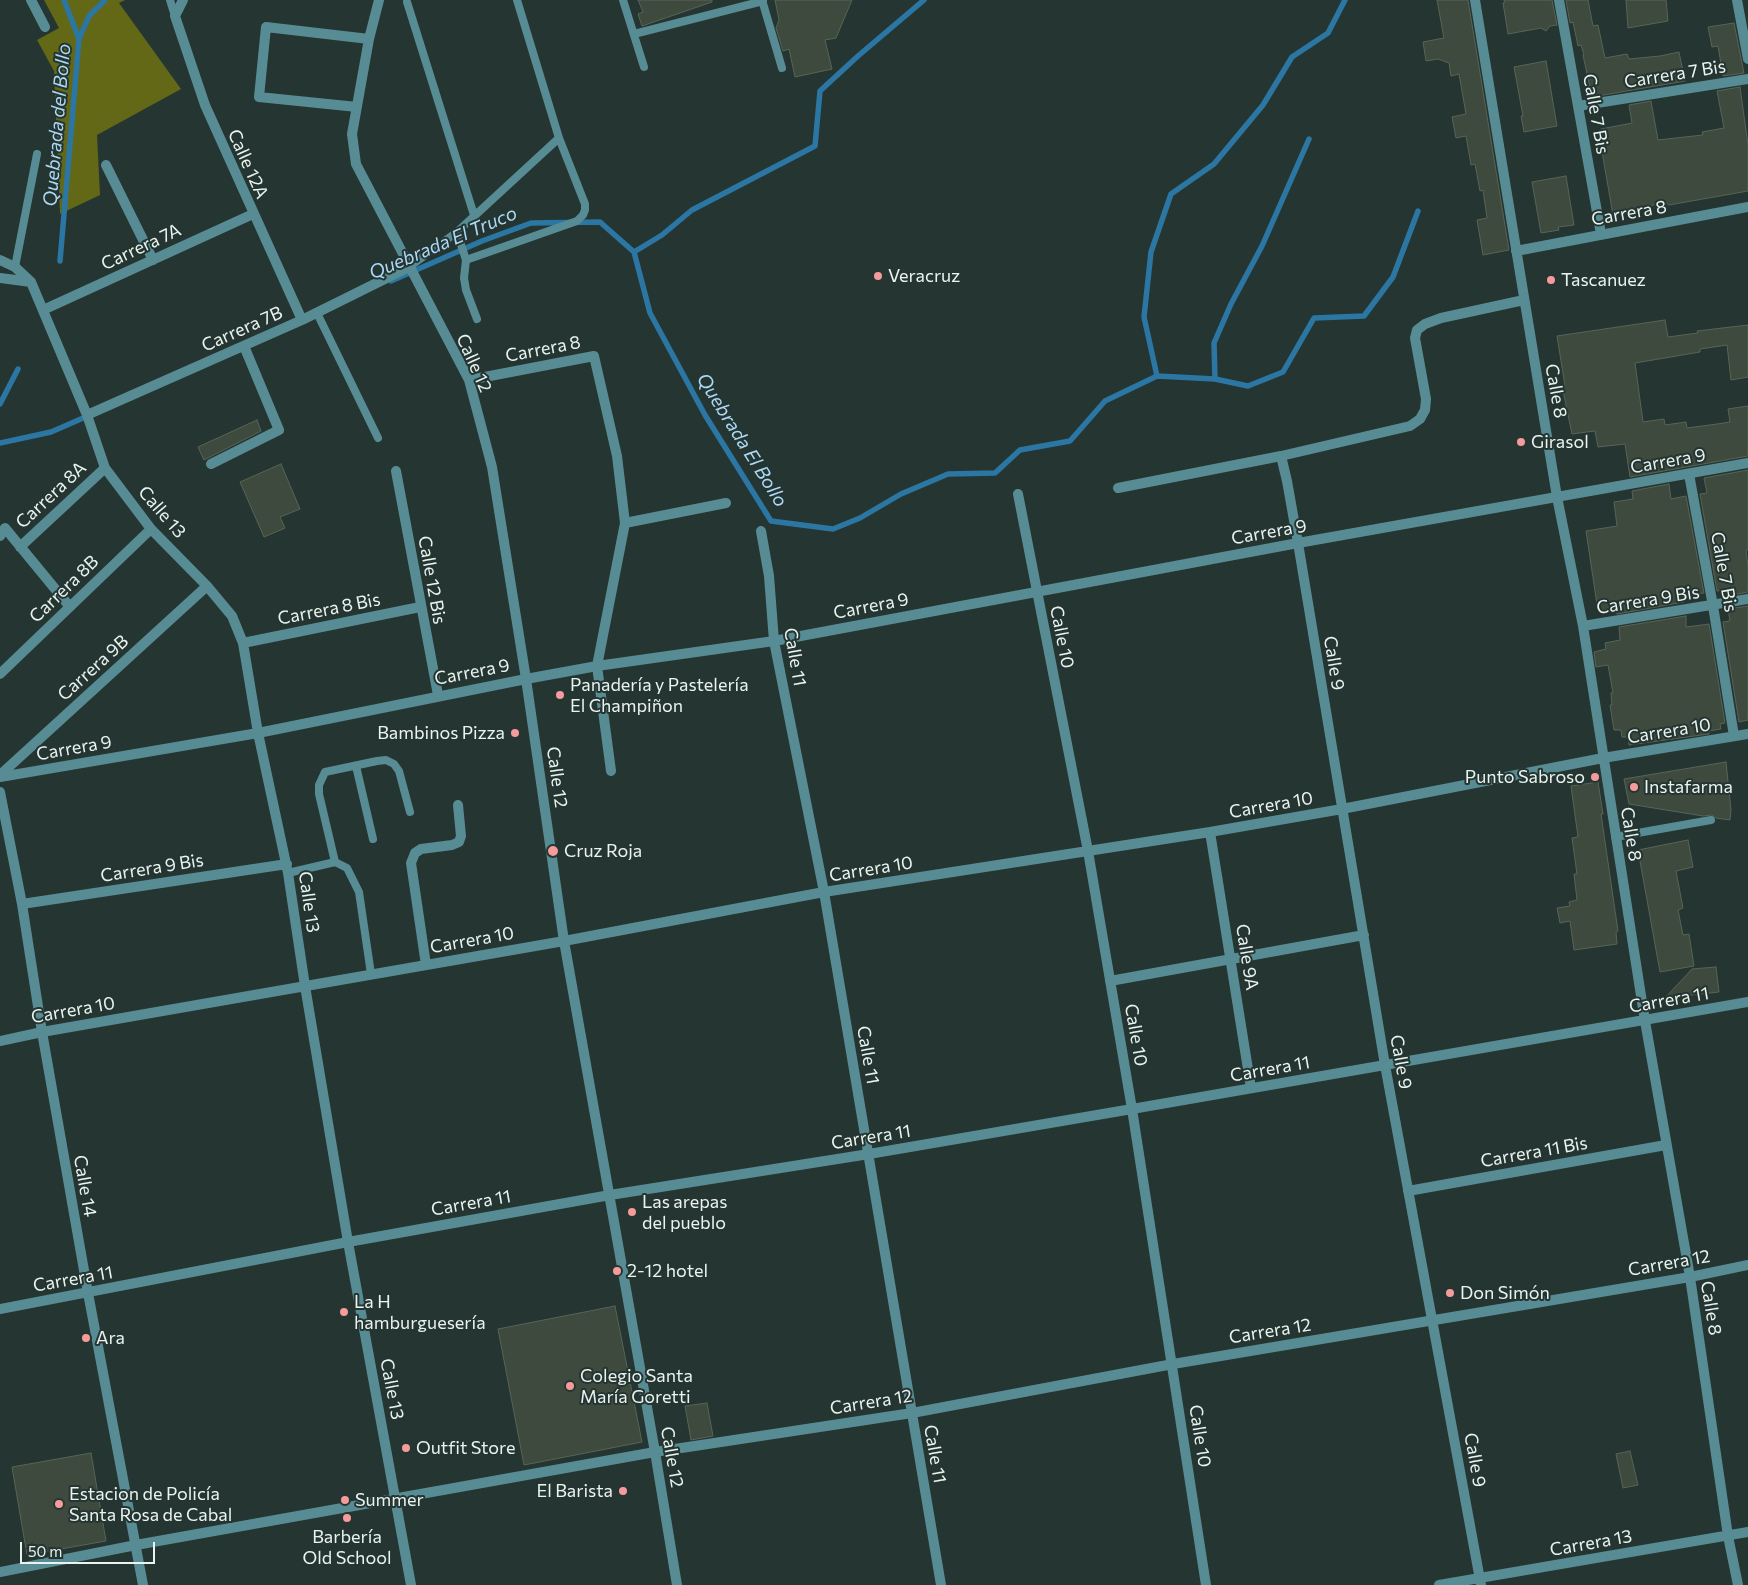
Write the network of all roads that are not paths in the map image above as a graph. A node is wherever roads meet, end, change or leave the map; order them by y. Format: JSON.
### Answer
{"nodes":[{"id":1,"x":31,"y":0,"type":"edge"},
{"id":2,"x":170,"y":0,"type":"edge"},
{"id":3,"x":183,"y":0,"type":"edge"},
{"id":4,"x":379,"y":0,"type":"edge"},
{"id":5,"x":517,"y":0,"type":"edge"},
{"id":6,"x":624,"y":0,"type":"edge"},
{"id":7,"x":762,"y":0,"type":"edge"},
{"id":8,"x":1475,"y":0,"type":"edge"},
{"id":9,"x":1559,"y":0,"type":"edge"},
{"id":10,"x":1737,"y":0,"type":"edge"},
{"id":11,"x":407,"y":2,"type":"dead end"},
{"id":12,"x":175,"y":16,"type":"junction"},
{"id":13,"x":45,"y":27,"type":"dead end"},
{"id":14,"x":634,"y":34,"type":"junction"},
{"id":15,"x":369,"y":39,"type":"junction"},
{"id":16,"x":1748,"y":59,"type":"edge"},
{"id":17,"x":644,"y":67,"type":"dead end"},
{"id":18,"x":782,"y":68,"type":"dead end"},
{"id":19,"x":1748,"y":79,"type":"edge"},
{"id":20,"x":1578,"y":106,"type":"junction"},
{"id":21,"x":357,"y":107,"type":"junction"},
{"id":22,"x":559,"y":138,"type":"junction"},
{"id":23,"x":37,"y":154,"type":"dead end"},
{"id":24,"x":106,"y":165,"type":"dead end"},
{"id":25,"x":1748,"y":207,"type":"edge"},
{"id":26,"x":253,"y":214,"type":"junction"},
{"id":27,"x":474,"y":215,"type":"junction"},
{"id":28,"x":457,"y":232,"type":"junction"},
{"id":29,"x":1601,"y":234,"type":"junction"},
{"id":30,"x":1516,"y":251,"type":"junction"},
{"id":31,"x":0,"y":260,"type":"edge"},
{"id":32,"x":153,"y":260,"type":"junction"},
{"id":33,"x":466,"y":260,"type":"junction"},
{"id":34,"x":15,"y":267,"type":"junction"},
{"id":35,"x":409,"y":267,"type":"junction"},
{"id":36,"x":0,"y":278,"type":"edge"},
{"id":37,"x":31,"y":282,"type":"junction"},
{"id":38,"x":1524,"y":300,"type":"junction"},
{"id":39,"x":43,"y":310,"type":"junction"},
{"id":40,"x":317,"y":313,"type":"junction"},
{"id":41,"x":477,"y":319,"type":"dead end"},
{"id":42,"x":302,"y":320,"type":"junction"},
{"id":43,"x":244,"y":346,"type":"junction"},
{"id":44,"x":468,"y":380,"type":"junction"},
{"id":45,"x":87,"y":415,"type":"junction"},
{"id":46,"x":378,"y":438,"type":"dead end"},
{"id":47,"x":1280,"y":456,"type":"junction"},
{"id":48,"x":1748,"y":463,"type":"edge"},
{"id":49,"x":211,"y":464,"type":"dead end"},
{"id":50,"x":104,"y":468,"type":"junction"},
{"id":51,"x":396,"y":471,"type":"dead end"},
{"id":52,"x":1689,"y":474,"type":"junction"},
{"id":53,"x":1118,"y":488,"type":"dead end"},
{"id":54,"x":1018,"y":494,"type":"dead end"},
{"id":55,"x":1557,"y":497,"type":"junction"},
{"id":56,"x":726,"y":503,"type":"dead end"},
{"id":57,"x":625,"y":523,"type":"junction"},
{"id":58,"x":151,"y":529,"type":"junction"},
{"id":59,"x":761,"y":531,"type":"dead end"},
{"id":60,"x":3,"y":532,"type":"edge"},
{"id":61,"x":1298,"y":543,"type":"junction"},
{"id":62,"x":20,"y":546,"type":"junction"},
{"id":63,"x":207,"y":586,"type":"junction"},
{"id":64,"x":1037,"y":591,"type":"junction"},
{"id":65,"x":1748,"y":600,"type":"edge"},
{"id":66,"x":1713,"y":606,"type":"junction"},
{"id":67,"x":70,"y":607,"type":"junction"},
{"id":68,"x":420,"y":608,"type":"junction"},
{"id":69,"x":1583,"y":626,"type":"junction"},
{"id":70,"x":774,"y":642,"type":"junction"},
{"id":71,"x":243,"y":643,"type":"junction"},
{"id":72,"x":597,"y":666,"type":"junction"},
{"id":73,"x":0,"y":674,"type":"edge"},
{"id":74,"x":526,"y":678,"type":"junction"},
{"id":75,"x":438,"y":695,"type":"junction"},
{"id":76,"x":258,"y":733,"type":"junction"},
{"id":77,"x":1748,"y":734,"type":"edge"},
{"id":78,"x":1734,"y":736,"type":"junction"},
{"id":79,"x":1603,"y":758,"type":"junction"},
{"id":80,"x":356,"y":766,"type":"junction"},
{"id":81,"x":611,"y":771,"type":"dead end"},
{"id":82,"x":0,"y":776,"type":"edge"},
{"id":83,"x":0,"y":792,"type":"edge"},
{"id":84,"x":458,"y":805,"type":"dead end"},
{"id":85,"x":1342,"y":809,"type":"junction"},
{"id":86,"x":410,"y":812,"type":"dead end"},
{"id":87,"x":1711,"y":820,"type":"dead end"},
{"id":88,"x":1210,"y":832,"type":"junction"},
{"id":89,"x":1615,"y":837,"type":"junction"},
{"id":90,"x":373,"y":839,"type":"dead end"},
{"id":91,"x":1088,"y":851,"type":"junction"},
{"id":92,"x":334,"y":862,"type":"junction"},
{"id":93,"x":287,"y":868,"type":"junction"},
{"id":94,"x":824,"y":892,"type":"junction"},
{"id":95,"x":22,"y":904,"type":"junction"},
{"id":96,"x":1364,"y":935,"type":"junction"},
{"id":97,"x":564,"y":941,"type":"junction"},
{"id":98,"x":1231,"y":958,"type":"junction"},
{"id":99,"x":426,"y":965,"type":"junction"},
{"id":100,"x":372,"y":974,"type":"junction"},
{"id":101,"x":1110,"y":981,"type":"junction"},
{"id":102,"x":305,"y":986,"type":"junction"},
{"id":103,"x":1748,"y":1002,"type":"edge"},
{"id":104,"x":1645,"y":1021,"type":"junction"},
{"id":105,"x":42,"y":1032,"type":"junction"},
{"id":106,"x":0,"y":1041,"type":"edge"},
{"id":107,"x":1385,"y":1065,"type":"junction"},
{"id":108,"x":1251,"y":1088,"type":"junction"},
{"id":109,"x":1132,"y":1110,"type":"junction"},
{"id":110,"x":1666,"y":1145,"type":"junction"},
{"id":111,"x":869,"y":1154,"type":"junction"},
{"id":112,"x":1408,"y":1191,"type":"junction"},
{"id":113,"x":610,"y":1195,"type":"junction"},
{"id":114,"x":348,"y":1242,"type":"junction"},
{"id":115,"x":1748,"y":1265,"type":"edge"},
{"id":116,"x":1690,"y":1277,"type":"junction"},
{"id":117,"x":88,"y":1293,"type":"junction"},
{"id":118,"x":0,"y":1309,"type":"edge"},
{"id":119,"x":1433,"y":1320,"type":"junction"},
{"id":120,"x":1173,"y":1364,"type":"junction"},
{"id":121,"x":912,"y":1412,"type":"junction"},
{"id":122,"x":655,"y":1452,"type":"junction"},
{"id":123,"x":396,"y":1499,"type":"junction"},
{"id":124,"x":1748,"y":1532,"type":"edge"},
{"id":125,"x":1728,"y":1536,"type":"junction"},
{"id":126,"x":136,"y":1545,"type":"junction"},
{"id":127,"x":0,"y":1572,"type":"edge"},
{"id":128,"x":1480,"y":1581,"type":"edge"},
{"id":129,"x":143,"y":1585,"type":"edge"},
{"id":130,"x":412,"y":1585,"type":"edge"},
{"id":131,"x":677,"y":1585,"type":"edge"},
{"id":132,"x":941,"y":1585,"type":"edge"},
{"id":133,"x":1206,"y":1585,"type":"edge"},
{"id":134,"x":1439,"y":1585,"type":"edge"},
{"id":135,"x":1738,"y":1585,"type":"edge"}],
"edges":[{"from":1,"to":13,"type":"street"},
{"from":2,"to":12,"type":"lane"},
{"from":3,"to":12,"type":"street"},
{"from":4,"to":15,"type":"street","name":"Calle 12"},
{"from":5,"to":22,"type":"lane"},
{"from":6,"to":14,"type":"lane"},
{"from":7,"to":14,"type":"lane"},
{"from":7,"to":18,"type":"lane"},
{"from":8,"to":30,"type":"street","name":"Calle 8"},
{"from":9,"to":20,"type":"street","name":"Calle 7 Bis"},
{"from":10,"to":16,"type":"street"},
{"from":11,"to":27,"type":"lane"},
{"from":12,"to":26,"type":"street","name":"Calle 12A"},
{"from":14,"to":17,"type":"lane"},
{"from":15,"to":21,"type":"street","name":"Calle 12"},
{"from":15,"to":21,"type":"street"},
{"from":19,"to":20,"type":"street","name":"Carrera 7 Bis"},
{"from":20,"to":29,"type":"street","name":"Calle 7 Bis"},
{"from":21,"to":35,"type":"street","name":"Calle 12"},
{"from":22,"to":27,"type":"lane"},
{"from":22,"to":33,"type":"lane"},
{"from":23,"to":34,"type":"lane"},
{"from":24,"to":32,"type":"street"},
{"from":25,"to":29,"type":"street","name":"Carrera 8"},
{"from":26,"to":32,"type":"street","name":"Carrera 7A"},
{"from":26,"to":42,"type":"street","name":"Calle 12A"},
{"from":27,"to":28,"type":"lane"},
{"from":28,"to":33,"type":"lane"},
{"from":28,"to":35,"type":"lane"},
{"from":29,"to":30,"type":"street","name":"Carrera 8"},
{"from":30,"to":38,"type":"street","name":"Calle 8"},
{"from":31,"to":34,"type":"street"},
{"from":32,"to":39,"type":"street","name":"Carrera 7A"},
{"from":33,"to":41,"type":"lane"},
{"from":34,"to":37,"type":"street"},
{"from":35,"to":40,"type":"street","name":"Carrera 7B"},
{"from":35,"to":44,"type":"street","name":"Calle 12"},
{"from":36,"to":37,"type":"street"},
{"from":37,"to":39,"type":"street","name":"Calle 13"},
{"from":38,"to":47,"type":"street"},
{"from":38,"to":55,"type":"street","name":"Calle 8"},
{"from":39,"to":45,"type":"street","name":"Calle 13"},
{"from":40,"to":42,"type":"street","name":"Carrera 7B"},
{"from":40,"to":46,"type":"lane"},
{"from":42,"to":43,"type":"street","name":"Carrera 7B"},
{"from":43,"to":45,"type":"street","name":"Carrera 7B"},
{"from":43,"to":49,"type":"street"},
{"from":44,"to":57,"type":"street","name":"Carrera 8"},
{"from":44,"to":74,"type":"street","name":"Calle 12"},
{"from":45,"to":50,"type":"street","name":"Calle 13"},
{"from":47,"to":53,"type":"street"},
{"from":47,"to":61,"type":"street","name":"Calle 9"},
{"from":48,"to":52,"type":"street","name":"Carrera 9"},
{"from":50,"to":58,"type":"street","name":"Calle 13"},
{"from":50,"to":62,"type":"street","name":"Carrera 8A"},
{"from":51,"to":68,"type":"street","name":"Calle 12 Bis"},
{"from":52,"to":55,"type":"street","name":"Carrera 9"},
{"from":52,"to":66,"type":"street","name":"Calle 7 Bis"},
{"from":54,"to":64,"type":"street","name":"Calle 10"},
{"from":55,"to":61,"type":"street","name":"Carrera 9"},
{"from":55,"to":69,"type":"street","name":"Calle 8"},
{"from":56,"to":57,"type":"street"},
{"from":57,"to":72,"type":"street"},
{"from":58,"to":63,"type":"street","name":"Calle 13"},
{"from":58,"to":67,"type":"street","name":"Carrera 8B"},
{"from":59,"to":70,"type":"street","name":"Calle 11"},
{"from":60,"to":62,"type":"street"},
{"from":61,"to":64,"type":"street","name":"Carrera 9"},
{"from":61,"to":85,"type":"street","name":"Calle 9"},
{"from":62,"to":67,"type":"street"},
{"from":63,"to":71,"type":"street","name":"Calle 13"},
{"from":63,"to":82,"type":"street","name":"Carrera 9B"},
{"from":64,"to":70,"type":"street","name":"Carrera 9"},
{"from":64,"to":91,"type":"street","name":"Calle 10"},
{"from":65,"to":66,"type":"street","name":"Carrera 9 Bis"},
{"from":66,"to":69,"type":"street","name":"Carrera 9 Bis"},
{"from":66,"to":78,"type":"street","name":"Calle 7 Bis"},
{"from":67,"to":73,"type":"street","name":"Carrera 8B"},
{"from":68,"to":71,"type":"street","name":"Carrera 8 Bis"},
{"from":68,"to":75,"type":"street","name":"Calle 12 Bis"},
{"from":69,"to":79,"type":"street","name":"Calle 8"},
{"from":70,"to":72,"type":"street","name":"Carrera 9"},
{"from":70,"to":94,"type":"street","name":"Calle 11"},
{"from":71,"to":76,"type":"street","name":"Calle 13"},
{"from":72,"to":74,"type":"street","name":"Carrera 9"},
{"from":72,"to":81,"type":"street"},
{"from":74,"to":75,"type":"street","name":"Carrera 9"},
{"from":74,"to":97,"type":"street","name":"Calle 12"},
{"from":75,"to":76,"type":"street","name":"Carrera 9"},
{"from":76,"to":82,"type":"street","name":"Carrera 9"},
{"from":76,"to":93,"type":"street","name":"Calle 13"},
{"from":77,"to":78,"type":"street","name":"Carrera 10"},
{"from":78,"to":79,"type":"street","name":"Carrera 10"},
{"from":79,"to":85,"type":"street","name":"Carrera 10"},
{"from":79,"to":89,"type":"street","name":"Calle 8"},
{"from":80,"to":86,"type":"lane"},
{"from":80,"to":90,"type":"lane"},
{"from":80,"to":92,"type":"lane"},
{"from":83,"to":95,"type":"street","name":"Calle 14"},
{"from":84,"to":99,"type":"street"},
{"from":85,"to":88,"type":"street","name":"Carrera 10"},
{"from":85,"to":96,"type":"street","name":"Calle 9"},
{"from":87,"to":89,"type":"lane"},
{"from":88,"to":91,"type":"street","name":"Carrera 10"},
{"from":88,"to":98,"type":"street","name":"Calle 9A"},
{"from":89,"to":104,"type":"street","name":"Calle 8"},
{"from":91,"to":94,"type":"street","name":"Carrera 10"},
{"from":91,"to":101,"type":"street","name":"Calle 10"},
{"from":92,"to":93,"type":"lane"},
{"from":92,"to":100,"type":"lane"},
{"from":93,"to":95,"type":"street","name":"Carrera 9 Bis"},
{"from":93,"to":102,"type":"street","name":"Calle 13"},
{"from":94,"to":97,"type":"street","name":"Carrera 10"},
{"from":94,"to":111,"type":"street","name":"Calle 11"},
{"from":95,"to":105,"type":"street","name":"Calle 14"},
{"from":96,"to":98,"type":"street"},
{"from":96,"to":107,"type":"street","name":"Calle 9"},
{"from":97,"to":99,"type":"street","name":"Carrera 10"},
{"from":97,"to":113,"type":"street","name":"Calle 12"},
{"from":98,"to":101,"type":"street"},
{"from":98,"to":108,"type":"street","name":"Calle 9A"},
{"from":99,"to":100,"type":"street","name":"Carrera 10"},
{"from":100,"to":102,"type":"street","name":"Carrera 10"},
{"from":101,"to":109,"type":"street","name":"Calle 10"},
{"from":102,"to":105,"type":"street","name":"Carrera 10"},
{"from":102,"to":114,"type":"street","name":"Calle 13"},
{"from":103,"to":104,"type":"street","name":"Carrera 11"},
{"from":104,"to":107,"type":"street","name":"Carrera 11"},
{"from":104,"to":110,"type":"street","name":"Calle 8"},
{"from":105,"to":106,"type":"street","name":"Carrera 10"},
{"from":105,"to":117,"type":"street","name":"Calle 14"},
{"from":107,"to":108,"type":"street","name":"Carrera 11"},
{"from":107,"to":112,"type":"street","name":"Calle 9"},
{"from":108,"to":109,"type":"street","name":"Carrera 11"},
{"from":109,"to":111,"type":"street","name":"Carrera 11"},
{"from":109,"to":120,"type":"street","name":"Calle 10"},
{"from":110,"to":112,"type":"street","name":"Carrera 11 Bis"},
{"from":110,"to":116,"type":"street","name":"Calle 8"},
{"from":111,"to":113,"type":"street","name":"Carrera 11"},
{"from":111,"to":121,"type":"street","name":"Calle 11"},
{"from":112,"to":119,"type":"street","name":"Calle 9"},
{"from":113,"to":114,"type":"street","name":"Carrera 11"},
{"from":113,"to":122,"type":"street","name":"Calle 12"},
{"from":114,"to":117,"type":"street","name":"Carrera 11"},
{"from":114,"to":123,"type":"street","name":"Calle 13"},
{"from":115,"to":116,"type":"street","name":"Carrera 12"},
{"from":116,"to":119,"type":"street","name":"Carrera 12"},
{"from":116,"to":125,"type":"street","name":"Calle 8"},
{"from":117,"to":118,"type":"street","name":"Carrera 11"},
{"from":117,"to":126,"type":"street","name":"Calle 14"},
{"from":119,"to":120,"type":"street","name":"Carrera 12"},
{"from":119,"to":128,"type":"street","name":"Calle 9"},
{"from":120,"to":121,"type":"street","name":"Carrera 12"},
{"from":120,"to":133,"type":"street","name":"Calle 10"},
{"from":121,"to":122,"type":"street","name":"Carrera 12"},
{"from":121,"to":132,"type":"street","name":"Calle 11"},
{"from":122,"to":123,"type":"street","name":"Carrera 12"},
{"from":122,"to":131,"type":"street","name":"Calle 12"},
{"from":123,"to":126,"type":"street","name":"Carrera 12"},
{"from":123,"to":130,"type":"street","name":"Calle 13"},
{"from":124,"to":125,"type":"street","name":"Carrera 13"},
{"from":125,"to":128,"type":"street","name":"Carrera 13"},
{"from":125,"to":135,"type":"street","name":"Calle 8"},
{"from":126,"to":127,"type":"street","name":"Carrera 12"},
{"from":126,"to":129,"type":"street","name":"Calle 14"},
{"from":128,"to":134,"type":"street","name":"Carrera 13"}]}
